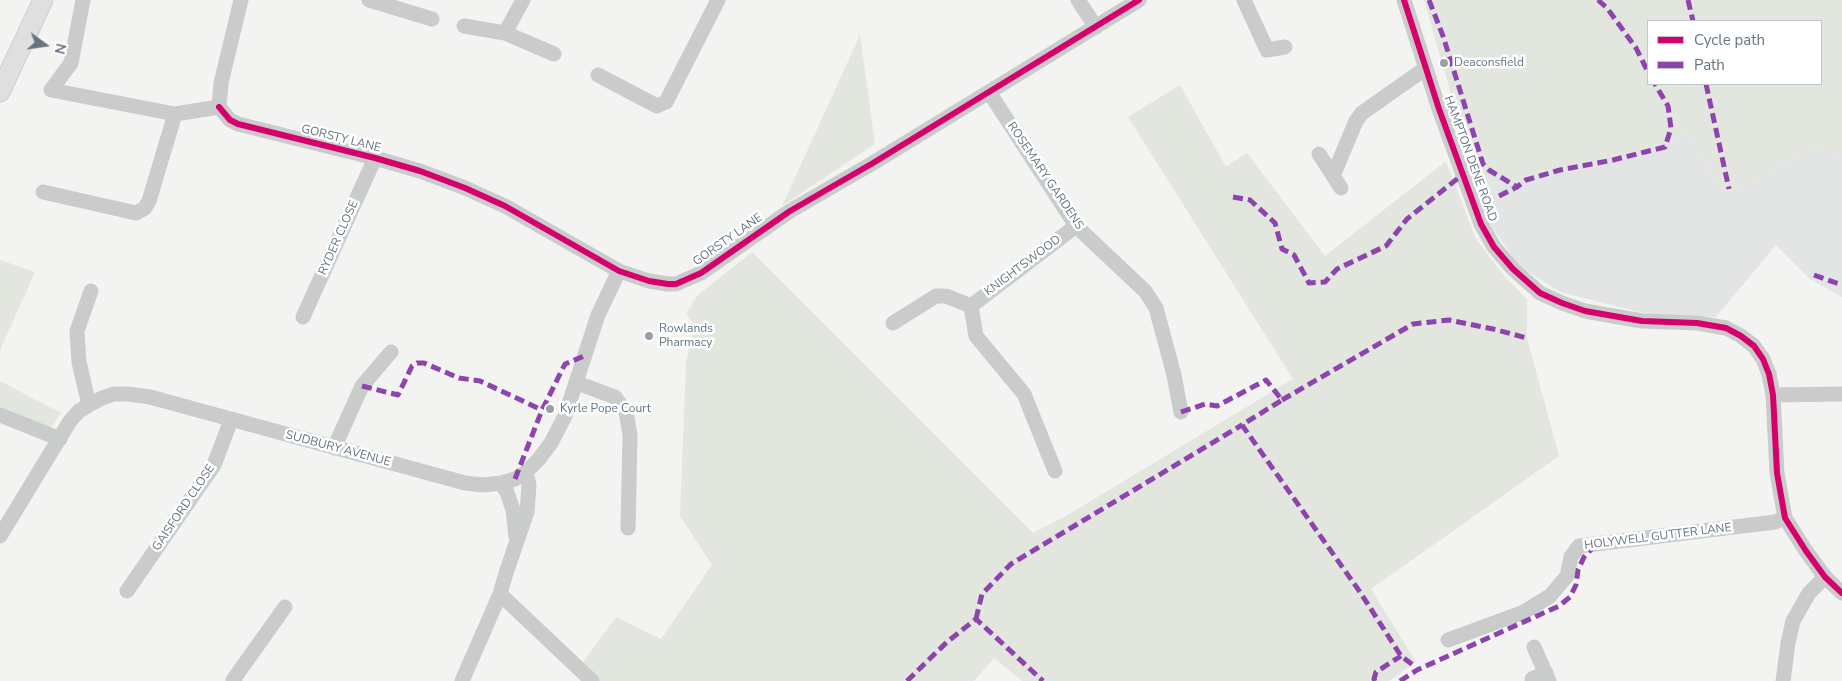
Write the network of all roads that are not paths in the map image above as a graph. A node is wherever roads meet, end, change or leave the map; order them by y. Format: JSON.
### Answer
{"nodes":[{"id":1,"x":43,"y":0,"type":"edge"},
{"id":2,"x":83,"y":0,"type":"edge"},
{"id":3,"x":241,"y":0,"type":"edge"},
{"id":4,"x":369,"y":0,"type":"edge"},
{"id":5,"x":523,"y":0,"type":"edge"},
{"id":6,"x":718,"y":0,"type":"edge"},
{"id":7,"x":1078,"y":0,"type":"edge"},
{"id":8,"x":1139,"y":0,"type":"edge"},
{"id":9,"x":1244,"y":0,"type":"edge"},
{"id":10,"x":1404,"y":0,"type":"edge"},
{"id":11,"x":432,"y":19,"type":"dead end"},
{"id":12,"x":464,"y":26,"type":"dead end"},
{"id":13,"x":1096,"y":27,"type":"junction"},
{"id":14,"x":505,"y":32,"type":"junction"},
{"id":15,"x":1285,"y":47,"type":"dead end"},
{"id":16,"x":554,"y":54,"type":"dead end"},
{"id":17,"x":1426,"y":68,"type":"junction"},
{"id":18,"x":598,"y":75,"type":"dead end"},
{"id":19,"x":0,"y":92,"type":"edge"},
{"id":20,"x":989,"y":92,"type":"junction"},
{"id":21,"x":219,"y":107,"type":"junction"},
{"id":22,"x":175,"y":114,"type":"junction"},
{"id":23,"x":1319,"y":154,"type":"dead end"},
{"id":24,"x":375,"y":158,"type":"junction"},
{"id":25,"x":43,"y":192,"type":"dead end"},
{"id":26,"x":1076,"y":226,"type":"junction"},
{"id":27,"x":619,"y":271,"type":"junction"},
{"id":28,"x":91,"y":292,"type":"dead end"},
{"id":29,"x":970,"y":306,"type":"junction"},
{"id":30,"x":303,"y":317,"type":"dead end"},
{"id":31,"x":893,"y":323,"type":"dead end"},
{"id":32,"x":392,"y":352,"type":"dead end"},
{"id":33,"x":577,"y":383,"type":"junction"},
{"id":34,"x":1842,"y":394,"type":"edge"},
{"id":35,"x":1773,"y":395,"type":"junction"},
{"id":36,"x":89,"y":405,"type":"junction"},
{"id":37,"x":1182,"y":412,"type":"dead end"},
{"id":38,"x":0,"y":415,"type":"edge"},
{"id":39,"x":231,"y":420,"type":"junction"},
{"id":40,"x":60,"y":439,"type":"junction"},
{"id":41,"x":334,"y":448,"type":"junction"},
{"id":42,"x":1055,"y":471,"type":"dead end"},
{"id":43,"x":526,"y":472,"type":"junction"},
{"id":44,"x":501,"y":483,"type":"junction"},
{"id":45,"x":1785,"y":518,"type":"junction"},
{"id":46,"x":628,"y":528,"type":"dead end"},
{"id":47,"x":0,"y":536,"type":"edge"},
{"id":48,"x":517,"y":541,"type":"junction"},
{"id":49,"x":1825,"y":577,"type":"junction"},
{"id":50,"x":127,"y":591,"type":"dead end"},
{"id":51,"x":1842,"y":593,"type":"edge"},
{"id":52,"x":500,"y":594,"type":"junction"},
{"id":53,"x":284,"y":607,"type":"dead end"},
{"id":54,"x":1448,"y":640,"type":"dead end"},
{"id":55,"x":1534,"y":647,"type":"dead end"},
{"id":56,"x":1542,"y":678,"type":"edge"},
{"id":57,"x":234,"y":681,"type":"edge"},
{"id":58,"x":462,"y":681,"type":"edge"},
{"id":59,"x":592,"y":681,"type":"edge"},
{"id":60,"x":1783,"y":681,"type":"edge"}],
"edges":[{"from":1,"to":19,"type":"main road"},
{"from":2,"to":22,"type":"street"},
{"from":3,"to":21,"type":"street"},
{"from":4,"to":11,"type":"street"},
{"from":5,"to":14,"type":"street"},
{"from":6,"to":18,"type":"street"},
{"from":7,"to":13,"type":"street"},
{"from":8,"to":13,"type":"street","name":"GORSTY LANE"},
{"from":9,"to":15,"type":"street"},
{"from":10,"to":17,"type":"street","name":"HAMPTON DENE ROAD"},
{"from":12,"to":14,"type":"street"},
{"from":13,"to":20,"type":"street","name":"GORSTY LANE"},
{"from":14,"to":16,"type":"street"},
{"from":17,"to":23,"type":"street"},
{"from":17,"to":35,"type":"street","name":"HAMPTON DENE ROAD"},
{"from":20,"to":26,"type":"street","name":"ROSEMARY GARDENS"},
{"from":20,"to":27,"type":"street","name":"GORSTY LANE"},
{"from":21,"to":22,"type":"street"},
{"from":21,"to":24,"type":"street","name":"GORSTY LANE"},
{"from":22,"to":25,"type":"street"},
{"from":24,"to":27,"type":"street","name":"GORSTY LANE"},
{"from":24,"to":30,"type":"street","name":"RYDER CLOSE"},
{"from":26,"to":29,"type":"street","name":"KNIGHTSWOOD"},
{"from":26,"to":37,"type":"street","name":"ROSEMARY GARDENS"},
{"from":27,"to":33,"type":"street","name":"SUDBURY AVENUE"},
{"from":28,"to":36,"type":"street"},
{"from":29,"to":31,"type":"street"},
{"from":29,"to":42,"type":"street"},
{"from":32,"to":41,"type":"street"},
{"from":33,"to":43,"type":"street","name":"SUDBURY AVENUE"},
{"from":33,"to":46,"type":"street"},
{"from":34,"to":35,"type":"street"},
{"from":35,"to":45,"type":"street","name":"HAMPTON DENE ROAD"},
{"from":36,"to":39,"type":"street","name":"SUDBURY AVENUE"},
{"from":36,"to":40,"type":"street","name":"SUDBURY AVENUE"},
{"from":38,"to":40,"type":"street"},
{"from":39,"to":41,"type":"street","name":"SUDBURY AVENUE"},
{"from":39,"to":50,"type":"street","name":"GAISFORD CLOSE"},
{"from":40,"to":47,"type":"street","name":"SUDBURY AVENUE"},
{"from":41,"to":44,"type":"street","name":"SUDBURY AVENUE"},
{"from":43,"to":44,"type":"street","name":"SUDBURY AVENUE"},
{"from":43,"to":48,"type":"street"},
{"from":44,"to":48,"type":"street"},
{"from":45,"to":49,"type":"street","name":"HAMPTON DENE ROAD"},
{"from":45,"to":54,"type":"street","name":"HOLYWELL GUTTER LANE"},
{"from":48,"to":52,"type":"street"},
{"from":49,"to":51,"type":"street","name":"HAMPTON DENE ROAD"},
{"from":49,"to":60,"type":"street"},
{"from":52,"to":58,"type":"street"},
{"from":52,"to":59,"type":"street"},
{"from":53,"to":57,"type":"street"},
{"from":55,"to":56,"type":"street"}]}
